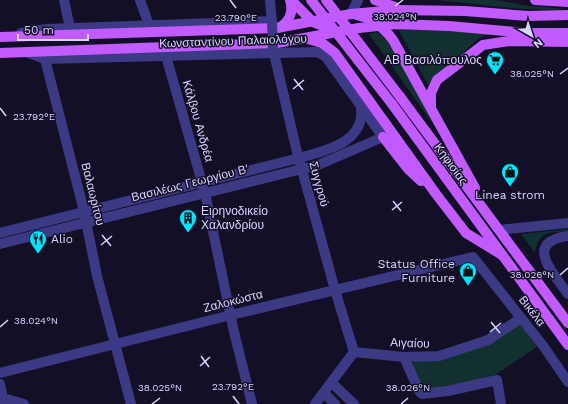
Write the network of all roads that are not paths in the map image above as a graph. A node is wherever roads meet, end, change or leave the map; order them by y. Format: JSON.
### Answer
{"nodes":[{"id":1,"x":64,"y":0,"type":"edge"},
{"id":2,"x":140,"y":0,"type":"edge"},
{"id":3,"x":270,"y":0,"type":"edge"},
{"id":4,"x":290,"y":0,"type":"edge"},
{"id":5,"x":311,"y":0,"type":"edge"},
{"id":6,"x":326,"y":0,"type":"edge"},
{"id":7,"x":358,"y":0,"type":"edge"},
{"id":8,"x":376,"y":0,"type":"edge"},
{"id":9,"x":535,"y":0,"type":"edge"},
{"id":10,"x":568,"y":2,"type":"edge"},
{"id":11,"x":410,"y":9,"type":"junction"},
{"id":12,"x":351,"y":14,"type":"junction"},
{"id":13,"x":568,"y":15,"type":"edge"},
{"id":14,"x":313,"y":22,"type":"junction"},
{"id":15,"x":274,"y":24,"type":"junction"},
{"id":16,"x":149,"y":25,"type":"junction"},
{"id":17,"x":380,"y":26,"type":"junction"},
{"id":18,"x":70,"y":28,"type":"junction"},
{"id":19,"x":338,"y":32,"type":"junction"},
{"id":20,"x":568,"y":33,"type":"edge"},
{"id":21,"x":1,"y":37,"type":"edge"},
{"id":22,"x":306,"y":39,"type":"junction"},
{"id":23,"x":568,"y":42,"type":"edge"},
{"id":24,"x":273,"y":51,"type":"junction"},
{"id":25,"x":26,"y":52,"type":"junction"},
{"id":26,"x":0,"y":53,"type":"edge"},
{"id":27,"x":335,"y":53,"type":"junction"},
{"id":28,"x":166,"y":56,"type":"junction"},
{"id":29,"x":45,"y":59,"type":"junction"},
{"id":30,"x":362,"y":108,"type":"junction"},
{"id":31,"x":432,"y":110,"type":"junction"},
{"id":32,"x":383,"y":137,"type":"junction"},
{"id":33,"x":299,"y":158,"type":"junction"},
{"id":34,"x":302,"y":169,"type":"junction"},
{"id":35,"x":202,"y":182,"type":"junction"},
{"id":36,"x":205,"y":193,"type":"junction"},
{"id":37,"x":436,"y":194,"type":"junction"},
{"id":38,"x":84,"y":211,"type":"junction"},
{"id":39,"x":492,"y":220,"type":"junction"},
{"id":40,"x":87,"y":222,"type":"junction"},
{"id":41,"x":568,"y":223,"type":"edge"},
{"id":42,"x":500,"y":230,"type":"junction"},
{"id":43,"x":0,"y":233,"type":"edge"},
{"id":44,"x":568,"y":236,"type":"edge"},
{"id":45,"x":0,"y":244,"type":"edge"},
{"id":46,"x":502,"y":255,"type":"junction"},
{"id":47,"x":473,"y":257,"type":"joint"},
{"id":48,"x":335,"y":290,"type":"junction"},
{"id":49,"x":568,"y":294,"type":"edge"},
{"id":50,"x":231,"y":315,"type":"junction"},
{"id":51,"x":520,"y":318,"type":"junction"},
{"id":52,"x":568,"y":323,"type":"edge"},
{"id":53,"x":114,"y":344,"type":"junction"},
{"id":54,"x":568,"y":345,"type":"edge"},
{"id":55,"x":354,"y":352,"type":"junction"},
{"id":56,"x":404,"y":357,"type":"junction"},
{"id":57,"x":0,"y":373,"type":"edge"},
{"id":58,"x":568,"y":382,"type":"edge"},
{"id":59,"x":332,"y":383,"type":"junction"},
{"id":60,"x":0,"y":384,"type":"edge"},
{"id":61,"x":324,"y":393,"type":"junction"},
{"id":62,"x":4,"y":401,"type":"edge"},
{"id":63,"x":24,"y":404,"type":"edge"},
{"id":64,"x":131,"y":404,"type":"edge"},
{"id":65,"x":252,"y":404,"type":"edge"},
{"id":66,"x":315,"y":404,"type":"edge"},
{"id":67,"x":335,"y":404,"type":"edge"},
{"id":68,"x":354,"y":404,"type":"edge"},
{"id":69,"x":501,"y":404,"type":"edge"}],
"edges":[{"from":1,"to":18,"type":"street"},
{"from":2,"to":16,"type":"street"},
{"from":3,"to":15,"type":"street","name":"Συγγρού"},
{"from":4,"to":14,"type":"main road"},
{"from":4,"to":15,"type":"main road"},
{"from":5,"to":46,"type":"main road","name":"Κηφισίας","bridge":true},
{"from":6,"to":39,"type":"main road","name":"Κηφισίας","bridge":true},
{"from":7,"to":12,"type":"street"},
{"from":8,"to":11,"type":"main road"},
{"from":9,"to":10,"type":"main road"},
{"from":11,"to":12,"type":"main road"},
{"from":11,"to":13,"type":"main road"},
{"from":12,"to":14,"type":"main road"},
{"from":12,"to":17,"type":"main road"},
{"from":12,"to":19,"type":"main road"},
{"from":14,"to":15,"type":"main road"},
{"from":14,"to":19,"type":"main road"},
{"from":15,"to":16,"type":"street"},
{"from":15,"to":21,"type":"main road"},
{"from":15,"to":24,"type":"street","name":"Συγγρού","bridge":true},
{"from":16,"to":18,"type":"street"},
{"from":17,"to":19,"type":"main road","name":"Κωνσταντίνου Παλαιολόγου"},
{"from":17,"to":20,"type":"main road","name":"Κωνσταντίνου Παλαιολόγου"},
{"from":17,"to":31,"type":"main road"},
{"from":18,"to":21,"type":"street"},
{"from":19,"to":22,"type":"main road","name":"Κωνσταντίνου Παλαιολόγου"},
{"from":19,"to":27,"type":"main road"},
{"from":22,"to":25,"type":"main road","name":"Κωνσταντίνου Παλαιολόγου"},
{"from":22,"to":27,"type":"main road"},
{"from":23,"to":31,"type":"main road"},
{"from":24,"to":28,"type":"street","name":"Κωνσταντίνου Παλαιολόγου"},
{"from":24,"to":30,"type":"street","name":"Κωνσταντίνου Παλαιολόγου"},
{"from":24,"to":33,"type":"street","name":"Συγγρού"},
{"from":25,"to":26,"type":"main road","name":"Κωνσταντίνου Παλαιολόγου"},
{"from":25,"to":29,"type":"street","name":"Κωνσταντίνου Παλαιολόγου"},
{"from":27,"to":37,"type":"main road"},
{"from":28,"to":29,"type":"street","name":"Κωνσταντίνου Παλαιολόγου"},
{"from":28,"to":35,"type":"street","name":"Κάλβου Ανδρέα"},
{"from":29,"to":38,"type":"street","name":"Βαλαωρίτου"},
{"from":30,"to":32,"type":"street"},
{"from":30,"to":33,"type":"street","name":"Βασιλέως Γεωργίου Β'"},
{"from":31,"to":39,"type":"main road"},
{"from":32,"to":34,"type":"street","name":"Βασιλέως Γεωργίου Β'"},
{"from":32,"to":37,"type":"main road"},
{"from":33,"to":34,"type":"street","name":"Συγγρού"},
{"from":33,"to":35,"type":"street","name":"Βασιλέως Γεωργίου Β'"},
{"from":34,"to":36,"type":"street","name":"Βασιλέως Γεωργίου Β'"},
{"from":34,"to":48,"type":"street","name":"Συγγρού"},
{"from":35,"to":36,"type":"street","name":"Κάλβου Ανδρέα"},
{"from":35,"to":38,"type":"street","name":"Βασιλέως Γεωργίου Β'"},
{"from":36,"to":40,"type":"street","name":"Βασιλέως Γεωργίου Β'"},
{"from":36,"to":50,"type":"street","name":"Κάλβου Ανδρέα"},
{"from":37,"to":46,"type":"main road"},
{"from":38,"to":40,"type":"street","name":"Βαλαωρίτου"},
{"from":38,"to":43,"type":"street","name":"Βασιλέως Γεωργίου Β'"},
{"from":39,"to":42,"type":"main road","name":"Κηφισίας"},
{"from":40,"to":45,"type":"street","name":"Βασιλέως Γεωργίου Β'"},
{"from":40,"to":53,"type":"street","name":"Βαλαωρίτου"},
{"from":41,"to":42,"type":"street"},
{"from":42,"to":52,"type":"main road","name":"Κηφισίας"},
{"from":44,"to":49,"type":"street"},
{"from":46,"to":54,"type":"main road","name":"Κηφισίας"},
{"from":47,"to":48,"type":"street","name":"Ζαλοκώστα"},
{"from":47,"to":51,"type":"street","name":"Βικέλα"},
{"from":48,"to":50,"type":"street","name":"Ζαλοκώστα"},
{"from":48,"to":55,"type":"street","name":"Συγγρού"},
{"from":50,"to":53,"type":"street","name":"Ζαλοκώστα"},
{"from":50,"to":65,"type":"street","name":"Κάλβου Ανδρέα"},
{"from":51,"to":56,"type":"street","name":"Αιγαίου"},
{"from":51,"to":58,"type":"street","name":"Βικέλα"},
{"from":53,"to":57,"type":"street","name":"Ζαλοκώστα"},
{"from":53,"to":64,"type":"street","name":"Βαλαωρίτου"},
{"from":55,"to":56,"type":"street","name":"Αιγαίου"},
{"from":55,"to":59,"type":"street"},
{"from":56,"to":69,"type":"street"},
{"from":59,"to":61,"type":"street"},
{"from":59,"to":68,"type":"street"},
{"from":60,"to":62,"type":"street"},
{"from":61,"to":66,"type":"street"},
{"from":61,"to":67,"type":"street"},
{"from":62,"to":63,"type":"street"}]}
